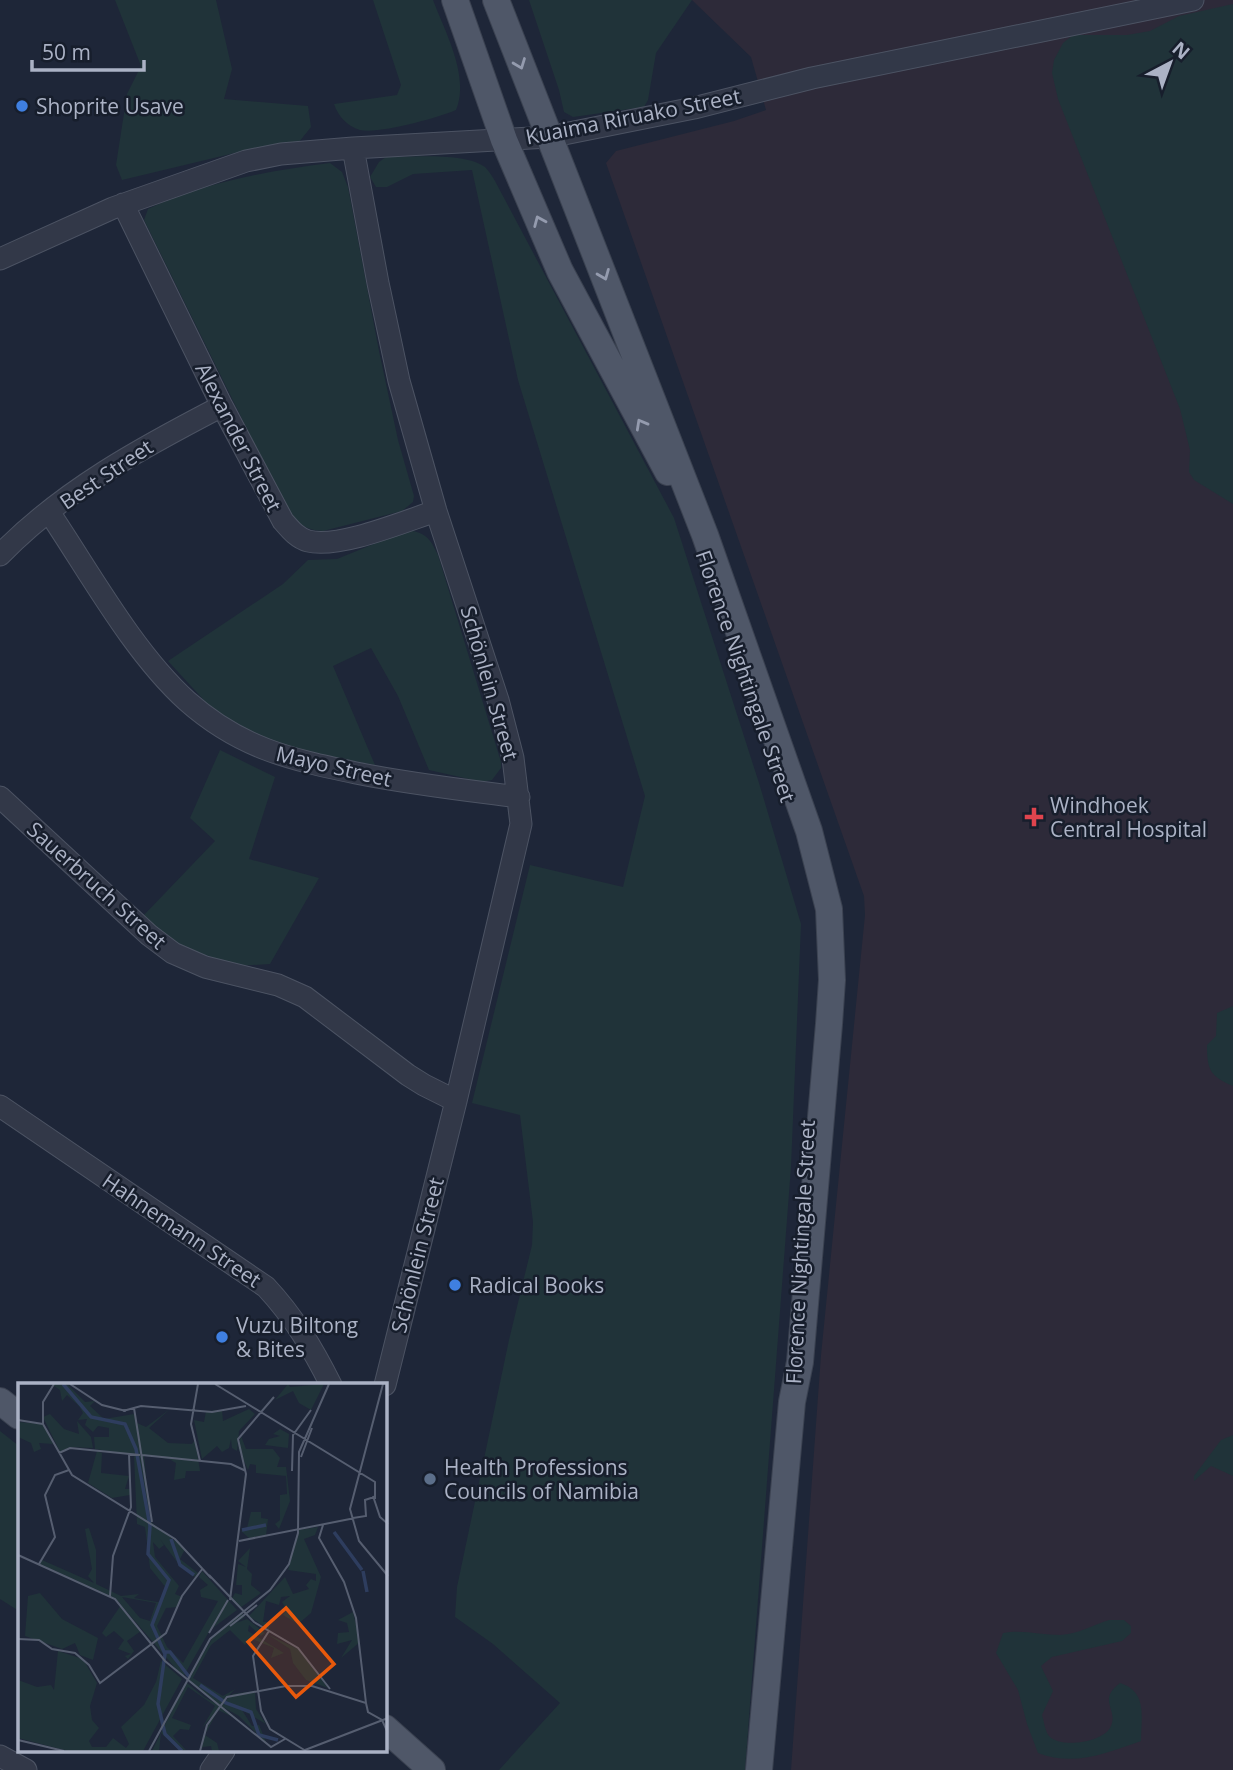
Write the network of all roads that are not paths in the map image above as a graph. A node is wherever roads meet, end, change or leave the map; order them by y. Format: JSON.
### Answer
{"nodes":[{"id":1,"x":455,"y":0,"type":"edge"},
{"id":2,"x":496,"y":0,"type":"edge"},
{"id":3,"x":1193,"y":0,"type":"edge"},
{"id":4,"x":549,"y":137,"type":"junction"},
{"id":5,"x":504,"y":140,"type":"junction"},
{"id":6,"x":353,"y":148,"type":"junction"},
{"id":7,"x":123,"y":204,"type":"junction"},
{"id":8,"x":0,"y":260,"type":"edge"},
{"id":9,"x":222,"y":406,"type":"junction"},
{"id":10,"x":436,"y":511,"type":"junction"},
{"id":11,"x":49,"y":512,"type":"junction"},
{"id":12,"x":0,"y":555,"type":"edge"},
{"id":13,"x":0,"y":797,"type":"edge"},
{"id":14,"x":519,"y":797,"type":"junction"},
{"id":15,"x":456,"y":1101,"type":"junction"},
{"id":16,"x":0,"y":1106,"type":"edge"},
{"id":17,"x":330,"y":1383,"type":"edge"},
{"id":18,"x":386,"y":1383,"type":"edge"},
{"id":19,"x":0,"y":1401,"type":"edge"},
{"id":20,"x":792,"y":1402,"type":"junction"},
{"id":21,"x":18,"y":1415,"type":"edge"},
{"id":22,"x":387,"y":1730,"type":"edge"},
{"id":23,"x":223,"y":1752,"type":"edge"},
{"id":24,"x":0,"y":1756,"type":"edge"},
{"id":25,"x":26,"y":1770,"type":"edge"},
{"id":26,"x":211,"y":1770,"type":"edge"},
{"id":27,"x":432,"y":1770,"type":"edge"},
{"id":28,"x":758,"y":1770,"type":"edge"}],
"edges":[{"from":1,"to":5,"type":"main road","name":"Florence Nightingale Street"},
{"from":2,"to":4,"type":"main road","name":"Florence Nightingale Street","one_way":true},
{"from":3,"to":4,"type":"street","name":"Kuaima Riruako Street"},
{"from":4,"to":5,"type":"street","name":"Kuaima Riruako Street"},
{"from":4,"to":20,"type":"main road","name":"Florence Nightingale Street","one_way":true},
{"from":5,"to":6,"type":"street","name":"Kuaima Riruako Street"},
{"from":20,"to":5,"type":"main road","name":"Florence Nightingale Street","one_way":true},
{"from":6,"to":7,"type":"street","name":"Kuaima Riruako Street"},
{"from":6,"to":10,"type":"street","name":"Schönlein Street"},
{"from":7,"to":8,"type":"street","name":"Kuaima Riruako Street"},
{"from":7,"to":9,"type":"street","name":"Alexander Street"},
{"from":9,"to":10,"type":"street","name":"Alexander Street"},
{"from":9,"to":11,"type":"street","name":"Best Street"},
{"from":10,"to":14,"type":"street","name":"Schönlein Street"},
{"from":11,"to":12,"type":"street","name":"Best Street"},
{"from":11,"to":14,"type":"street","name":"Mayo Street"},
{"from":13,"to":15,"type":"street","name":"Sauerbruch Street"},
{"from":14,"to":15,"type":"street","name":"Schönlein Street"},
{"from":15,"to":18,"type":"street","name":"Schönlein Street"},
{"from":16,"to":17,"type":"street","name":"Hahnemann Street"},
{"from":19,"to":21,"type":"main road"},
{"from":20,"to":28,"type":"main road","name":"Florence Nightingale Street"},
{"from":22,"to":27,"type":"main road"},
{"from":23,"to":26,"type":"street"},
{"from":24,"to":25,"type":"street"}]}
